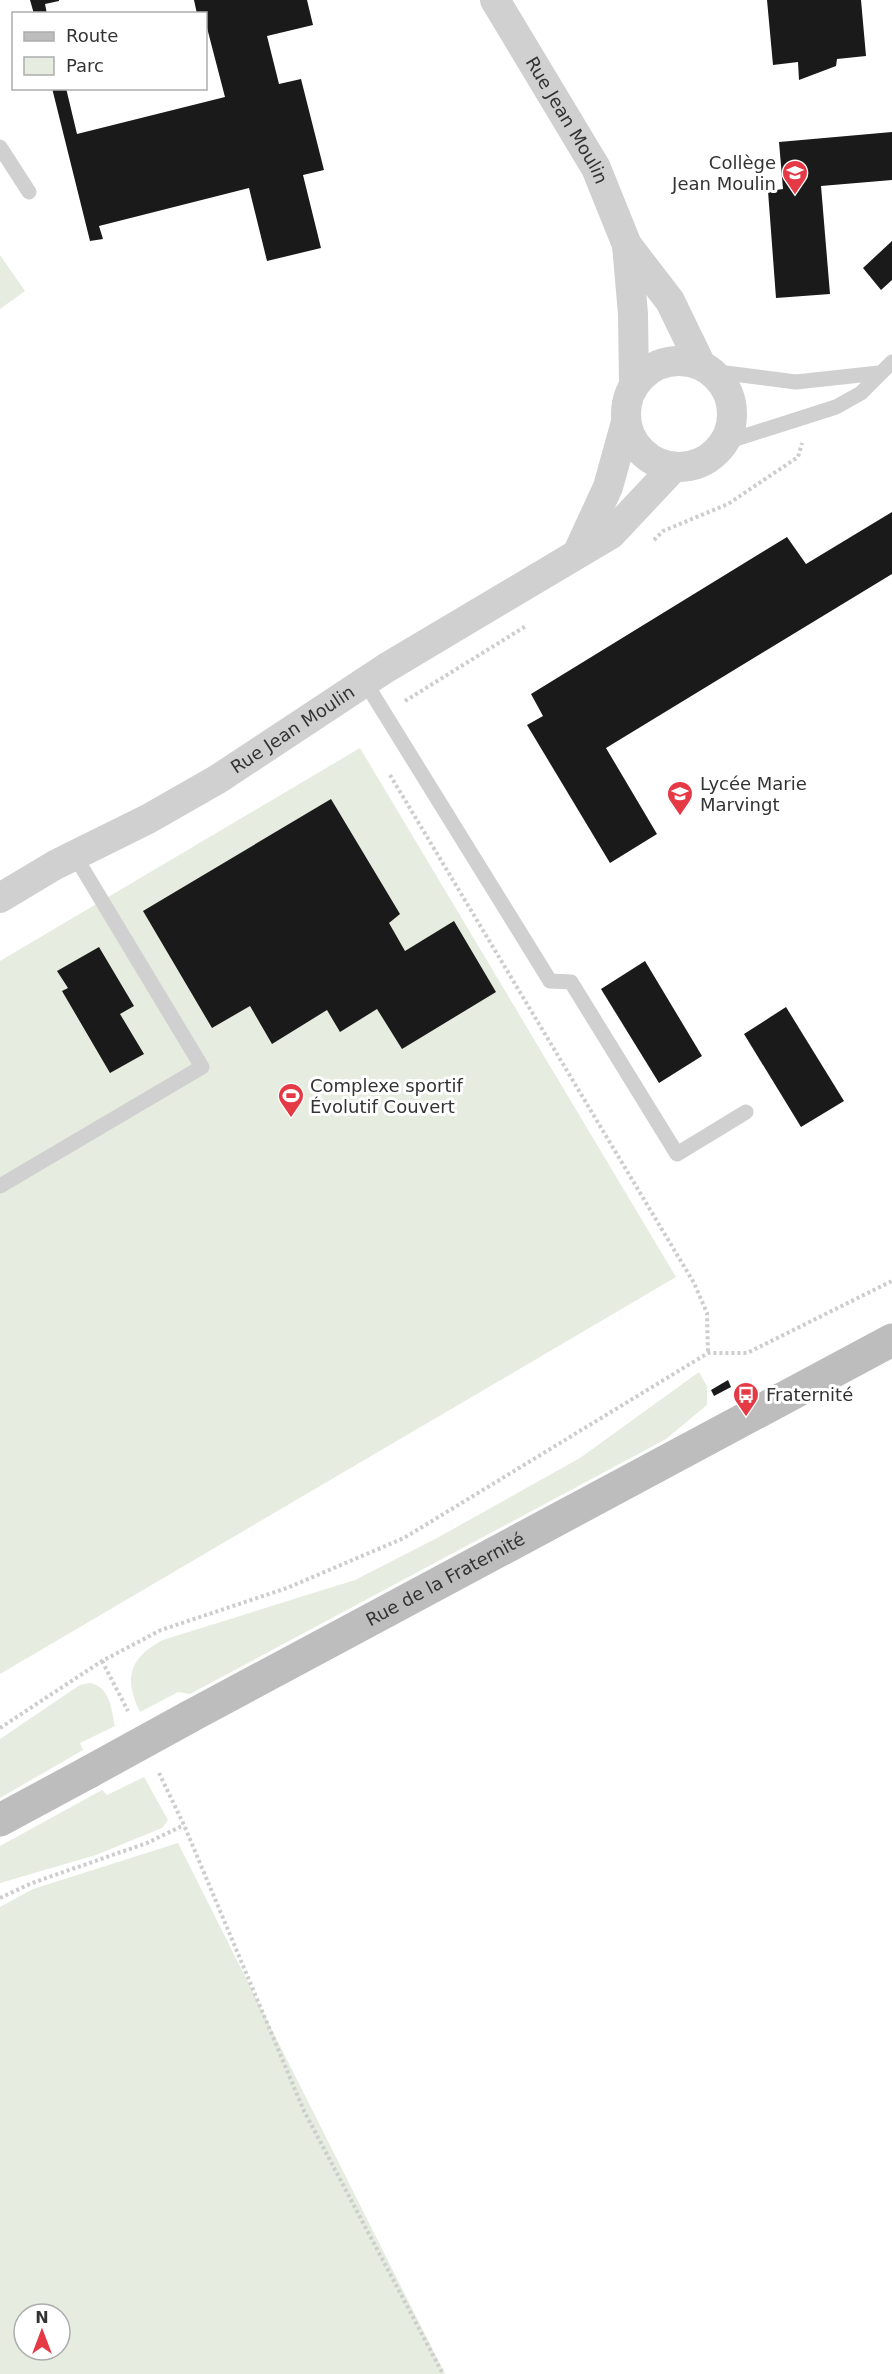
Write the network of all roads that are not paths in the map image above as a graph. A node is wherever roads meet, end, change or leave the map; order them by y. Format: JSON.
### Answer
{"nodes":[{"id":1,"x":495,"y":0,"type":"edge"},
{"id":2,"x":0,"y":147,"type":"edge"},
{"id":3,"x":29,"y":192,"type":"dead end"},
{"id":4,"x":627,"y":245,"type":"junction"},
{"id":5,"x":892,"y":362,"type":"edge"},
{"id":6,"x":705,"y":368,"type":"junction"},
{"id":7,"x":879,"y":373,"type":"junction"},
{"id":8,"x":634,"y":385,"type":"junction"},
{"id":9,"x":626,"y":422,"type":"junction"},
{"id":10,"x":723,"y":443,"type":"junction"},
{"id":11,"x":674,"y":467,"type":"junction"},
{"id":12,"x":578,"y":552,"type":"junction"},
{"id":13,"x":365,"y":682,"type":"junction"},
{"id":14,"x":75,"y":856,"type":"junction"},
{"id":15,"x":0,"y":898,"type":"edge"},
{"id":16,"x":746,"y":1112,"type":"dead end"},
{"id":17,"x":0,"y":1186,"type":"edge"},
{"id":18,"x":892,"y":1340,"type":"edge"},
{"id":19,"x":0,"y":1820,"type":"edge"}],
"edges":[{"from":1,"to":4,"type":"street","name":"Rue Jean Moulin"},
{"from":2,"to":3,"type":"lane"},
{"from":4,"to":6,"type":"street","name":"Rue Jean Moulin"},
{"from":4,"to":8,"type":"street","name":"Rue Jean Moulin"},
{"from":5,"to":7,"type":"lane"},
{"from":6,"to":7,"type":"lane"},
{"from":6,"to":8,"type":"street"},
{"from":6,"to":10,"type":"street"},
{"from":7,"to":10,"type":"lane"},
{"from":8,"to":9,"type":"street"},
{"from":9,"to":11,"type":"street"},
{"from":9,"to":12,"type":"street"},
{"from":10,"to":11,"type":"street"},
{"from":11,"to":12,"type":"street","name":"Rue Jean Moulin"},
{"from":12,"to":13,"type":"street","name":"Rue Jean Moulin"},
{"from":13,"to":14,"type":"street","name":"Rue Jean Moulin"},
{"from":13,"to":16,"type":"lane"},
{"from":14,"to":15,"type":"street","name":"Rue Jean Moulin"},
{"from":14,"to":17,"type":"lane"},
{"from":18,"to":19,"type":"main road","name":"Rue de la Fraternité","bridge":true}]}
